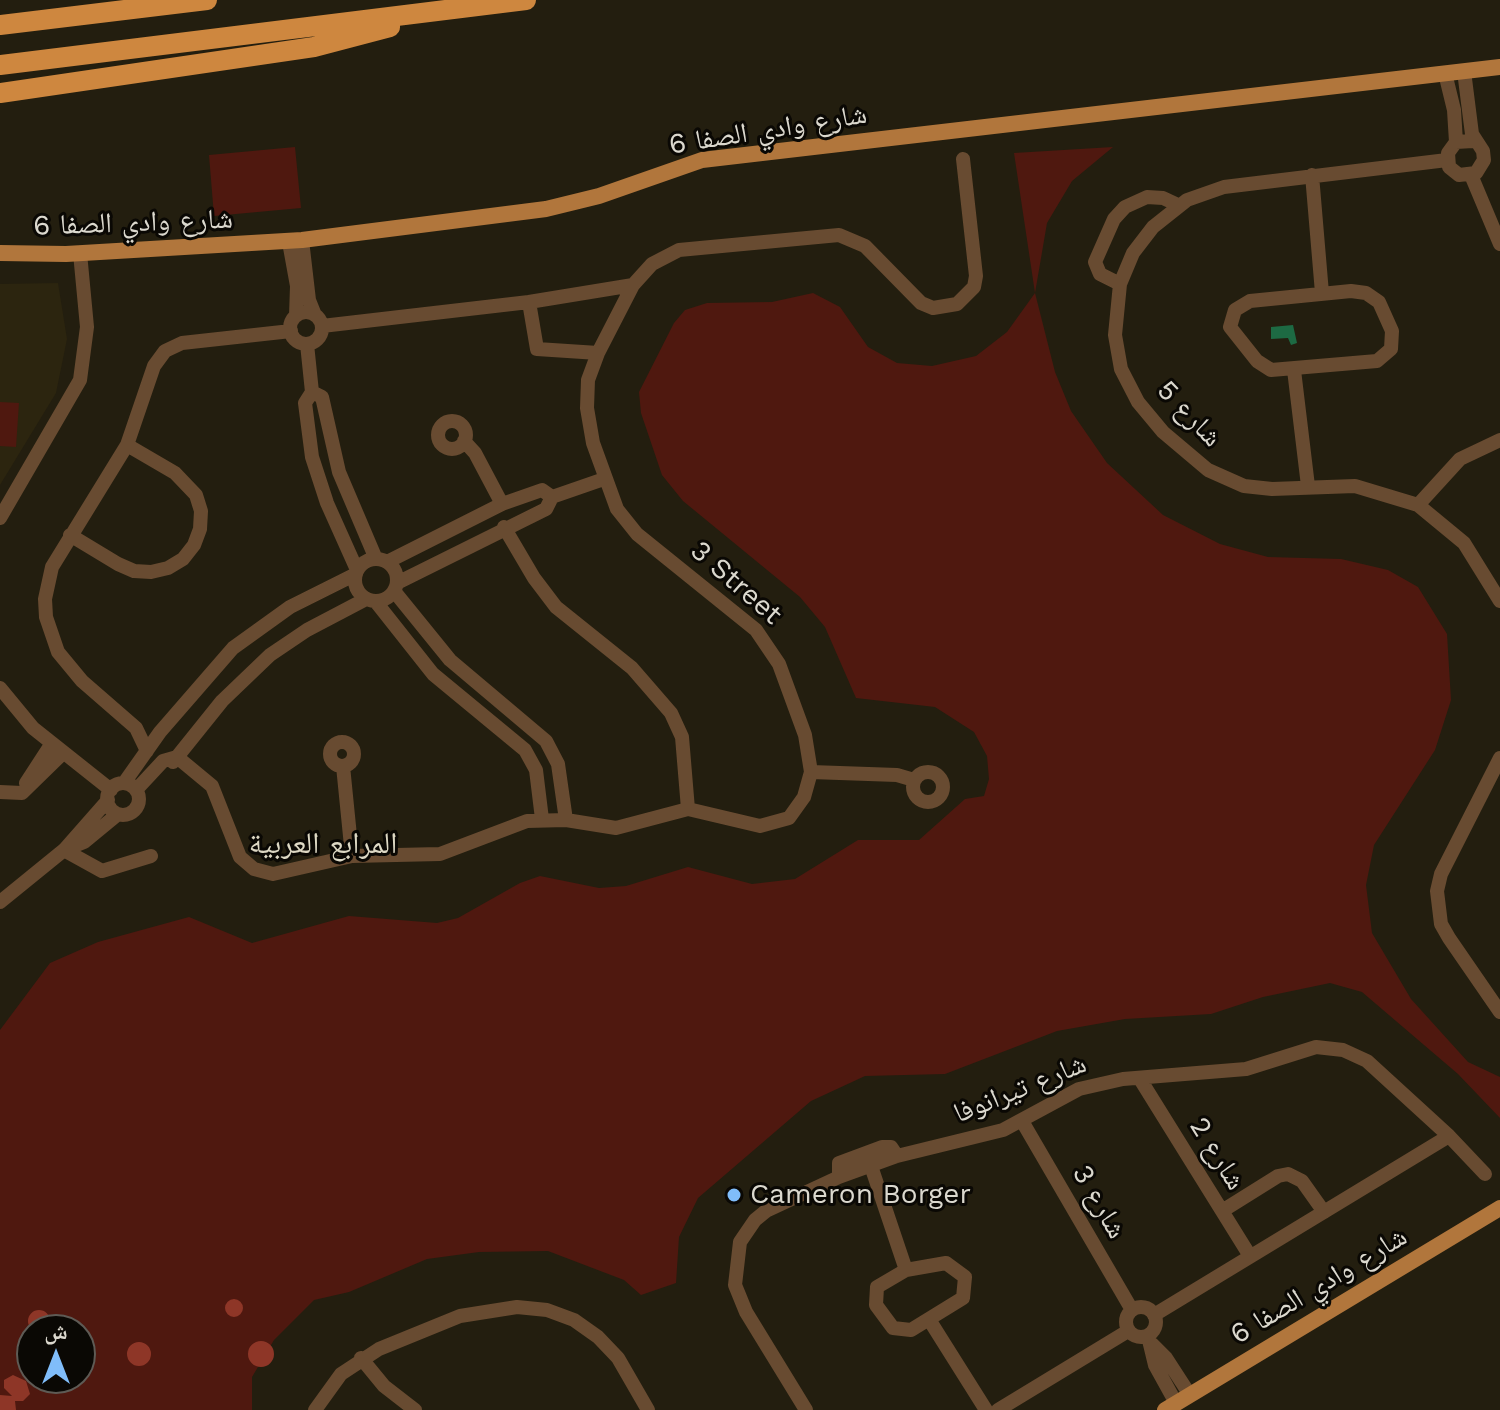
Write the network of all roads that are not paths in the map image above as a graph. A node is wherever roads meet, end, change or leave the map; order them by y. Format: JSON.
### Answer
{"nodes":[{"id":1,"x":207,"y":0,"type":"edge"},
{"id":2,"x":526,"y":0,"type":"edge"},
{"id":3,"x":444,"y":10,"type":"junction"},
{"id":4,"x":0,"y":25,"type":"edge"},
{"id":5,"x":0,"y":65,"type":"edge"},
{"id":6,"x":1500,"y":67,"type":"edge"},
{"id":7,"x":1464,"y":71,"type":"junction"},
{"id":8,"x":1445,"y":73,"type":"junction"},
{"id":9,"x":1467,"y":92,"type":"junction"},
{"id":10,"x":0,"y":93,"type":"edge"},
{"id":11,"x":1451,"y":94,"type":"junction"},
{"id":12,"x":1463,"y":121,"type":"junction"},
{"id":13,"x":1473,"y":141,"type":"junction"},
{"id":14,"x":1456,"y":142,"type":"junction"},
{"id":15,"x":1500,"y":153,"type":"edge"},
{"id":16,"x":1484,"y":155,"type":"junction"},
{"id":17,"x":963,"y":159,"type":"dead end"},
{"id":18,"x":1447,"y":160,"type":"junction"},
{"id":19,"x":1312,"y":175,"type":"junction"},
{"id":20,"x":1471,"y":175,"type":"junction"},
{"id":21,"x":1178,"y":205,"type":"junction"},
{"id":22,"x":296,"y":241,"type":"junction"},
{"id":23,"x":1500,"y":244,"type":"edge"},
{"id":24,"x":0,"y":253,"type":"edge"},
{"id":25,"x":80,"y":253,"type":"junction"},
{"id":26,"x":1120,"y":284,"type":"junction"},
{"id":27,"x":633,"y":285,"type":"junction"},
{"id":28,"x":1322,"y":293,"type":"junction"},
{"id":29,"x":303,"y":295,"type":"junction"},
{"id":30,"x":529,"y":302,"type":"junction"},
{"id":31,"x":319,"y":321,"type":"junction"},
{"id":32,"x":294,"y":324,"type":"junction"},
{"id":33,"x":307,"y":344,"type":"junction"},
{"id":34,"x":598,"y":353,"type":"junction"},
{"id":35,"x":1294,"y":370,"type":"junction"},
{"id":36,"x":312,"y":392,"type":"junction"},
{"id":37,"x":1500,"y":440,"type":"edge"},
{"id":38,"x":464,"y":441,"type":"dead end"},
{"id":39,"x":127,"y":445,"type":"junction"},
{"id":40,"x":604,"y":479,"type":"junction"},
{"id":41,"x":1308,"y":486,"type":"junction"},
{"id":42,"x":552,"y":497,"type":"junction"},
{"id":43,"x":502,"y":504,"type":"junction"},
{"id":44,"x":1418,"y":505,"type":"junction"},
{"id":45,"x":0,"y":518,"type":"edge"},
{"id":46,"x":504,"y":527,"type":"junction"},
{"id":47,"x":70,"y":535,"type":"junction"},
{"id":48,"x":382,"y":561,"type":"junction"},
{"id":49,"x":356,"y":572,"type":"junction"},
{"id":50,"x":396,"y":587,"type":"junction"},
{"id":51,"x":371,"y":600,"type":"junction"},
{"id":52,"x":1500,"y":601,"type":"edge"},
{"id":53,"x":0,"y":688,"type":"edge"},
{"id":54,"x":136,"y":728,"type":"junction"},
{"id":55,"x":160,"y":732,"type":"junction"},
{"id":56,"x":58,"y":748,"type":"junction"},
{"id":57,"x":147,"y":751,"type":"junction"},
{"id":58,"x":177,"y":757,"type":"junction"},
{"id":59,"x":1500,"y":758,"type":"edge"},
{"id":60,"x":343,"y":766,"type":"dead end"},
{"id":61,"x":811,"y":772,"type":"junction"},
{"id":62,"x":914,"y":780,"type":"dead end"},
{"id":63,"x":0,"y":790,"type":"edge"},
{"id":64,"x":124,"y":792,"type":"junction"},
{"id":65,"x":688,"y":809,"type":"junction"},
{"id":66,"x":95,"y":812,"type":"junction"},
{"id":67,"x":118,"y":814,"type":"junction"},
{"id":68,"x":542,"y":819,"type":"junction"},
{"id":69,"x":566,"y":820,"type":"junction"},
{"id":70,"x":107,"y":825,"type":"junction"},
{"id":71,"x":64,"y":850,"type":"junction"},
{"id":72,"x":151,"y":856,"type":"dead end"},
{"id":73,"x":352,"y":856,"type":"junction"},
{"id":74,"x":0,"y":902,"type":"edge"},
{"id":75,"x":1500,"y":1012,"type":"edge"},
{"id":76,"x":1140,"y":1079,"type":"junction"},
{"id":77,"x":1022,"y":1121,"type":"junction"},
{"id":78,"x":1449,"y":1136,"type":"junction"},
{"id":79,"x":897,"y":1156,"type":"junction"},
{"id":80,"x":871,"y":1166,"type":"junction"},
{"id":81,"x":1485,"y":1174,"type":"dead end"},
{"id":82,"x":839,"y":1177,"type":"junction"},
{"id":83,"x":1500,"y":1208,"type":"edge"},
{"id":84,"x":1222,"y":1211,"type":"junction"},
{"id":85,"x":1324,"y":1212,"type":"junction"},
{"id":86,"x":1250,"y":1256,"type":"junction"},
{"id":87,"x":906,"y":1270,"type":"junction"},
{"id":88,"x":1132,"y":1310,"type":"junction"},
{"id":89,"x":1154,"y":1315,"type":"junction"},
{"id":90,"x":930,"y":1321,"type":"junction"},
{"id":91,"x":1128,"y":1331,"type":"junction"},
{"id":92,"x":1152,"y":1343,"type":"junction"},
{"id":93,"x":361,"y":1358,"type":"junction"},
{"id":94,"x":1177,"y":1403,"type":"edge"},
{"id":95,"x":315,"y":1410,"type":"edge"},
{"id":96,"x":415,"y":1410,"type":"edge"},
{"id":97,"x":648,"y":1410,"type":"edge"},
{"id":98,"x":806,"y":1410,"type":"edge"},
{"id":99,"x":986,"y":1410,"type":"edge"},
{"id":100,"x":998,"y":1410,"type":"edge"}],
"edges":[{"from":1,"to":4,"type":"highway"},
{"from":2,"to":3,"type":"highway"},
{"from":3,"to":5,"type":"highway"},
{"from":3,"to":10,"type":"highway"},
{"from":6,"to":7,"type":"main road","name":"شارع وادي الصفا 6"},
{"from":7,"to":8,"type":"main road","name":"شارع وادي الصفا 6"},
{"from":7,"to":9,"type":"street"},
{"from":8,"to":11,"type":"street"},
{"from":8,"to":22,"type":"main road","name":"شارع وادي الصفا 6"},
{"from":9,"to":11,"type":"street"},
{"from":9,"to":12,"type":"street"},
{"from":11,"to":12,"type":"street"},
{"from":12,"to":13,"type":"street"},
{"from":12,"to":14,"type":"street"},
{"from":13,"to":14,"type":"street"},
{"from":13,"to":16,"type":"street"},
{"from":14,"to":18,"type":"street"},
{"from":15,"to":16,"type":"street"},
{"from":16,"to":20,"type":"street"},
{"from":17,"to":27,"type":"street","name":"3 Street"},
{"from":18,"to":19,"type":"street","name":"شارع 5"},
{"from":18,"to":20,"type":"street"},
{"from":19,"to":21,"type":"street","name":"شارع 5"},
{"from":19,"to":28,"type":"street"},
{"from":20,"to":23,"type":"street"},
{"from":21,"to":26,"type":"street","name":"شارع 5"},
{"from":21,"to":26,"type":"street"},
{"from":22,"to":25,"type":"main road","name":"شارع وادي الصفا 6"},
{"from":22,"to":29,"type":"street"},
{"from":24,"to":25,"type":"main road","name":"شارع وادي الصفا 6"},
{"from":25,"to":45,"type":"street"},
{"from":26,"to":41,"type":"street","name":"شارع 5"},
{"from":27,"to":30,"type":"street"},
{"from":27,"to":34,"type":"street","name":"3 Street"},
{"from":28,"to":35,"type":"street"},
{"from":28,"to":35,"type":"street"},
{"from":29,"to":31,"type":"street"},
{"from":29,"to":32,"type":"street"},
{"from":30,"to":31,"type":"street"},
{"from":30,"to":34,"type":"street"},
{"from":31,"to":32,"type":"street"},
{"from":31,"to":33,"type":"street"},
{"from":32,"to":33,"type":"street"},
{"from":32,"to":39,"type":"street"},
{"from":33,"to":36,"type":"street"},
{"from":34,"to":40,"type":"street","name":"3 Street"},
{"from":35,"to":41,"type":"street"},
{"from":36,"to":48,"type":"street"},
{"from":36,"to":49,"type":"street"},
{"from":37,"to":44,"type":"street"},
{"from":38,"to":43,"type":"street"},
{"from":39,"to":47,"type":"street"},
{"from":39,"to":47,"type":"street"},
{"from":40,"to":42,"type":"street"},
{"from":40,"to":61,"type":"street","name":"3 Street"},
{"from":41,"to":44,"type":"street","name":"شارع 5"},
{"from":42,"to":43,"type":"street"},
{"from":42,"to":46,"type":"street"},
{"from":43,"to":48,"type":"street"},
{"from":44,"to":52,"type":"street","name":"شارع 5"},
{"from":46,"to":50,"type":"street"},
{"from":46,"to":65,"type":"street"},
{"from":47,"to":54,"type":"street"},
{"from":48,"to":49,"type":"street"},
{"from":48,"to":50,"type":"street"},
{"from":49,"to":51,"type":"street"},
{"from":49,"to":55,"type":"street"},
{"from":50,"to":51,"type":"street"},
{"from":50,"to":69,"type":"street"},
{"from":51,"to":58,"type":"street"},
{"from":51,"to":68,"type":"street"},
{"from":53,"to":56,"type":"street"},
{"from":54,"to":55,"type":"street"},
{"from":54,"to":57,"type":"street"},
{"from":55,"to":57,"type":"street"},
{"from":56,"to":63,"type":"street"},
{"from":56,"to":64,"type":"street"},
{"from":57,"to":64,"type":"street"},
{"from":58,"to":64,"type":"street"},
{"from":58,"to":73,"type":"street"},
{"from":59,"to":75,"type":"street"},
{"from":60,"to":73,"type":"street"},
{"from":61,"to":62,"type":"street"},
{"from":61,"to":65,"type":"street"},
{"from":64,"to":66,"type":"street"},
{"from":64,"to":67,"type":"street"},
{"from":64,"to":67,"type":"street"},
{"from":65,"to":69,"type":"street"},
{"from":66,"to":70,"type":"street"},
{"from":66,"to":71,"type":"street"},
{"from":67,"to":70,"type":"street"},
{"from":68,"to":69,"type":"street"},
{"from":68,"to":73,"type":"street"},
{"from":70,"to":71,"type":"street"},
{"from":71,"to":72,"type":"street"},
{"from":71,"to":74,"type":"street"},
{"from":76,"to":77,"type":"street","name":"شارع تيرانوفا"},
{"from":76,"to":78,"type":"street","name":"شارع تيرانوفا"},
{"from":76,"to":84,"type":"street","name":"شارع 2"},
{"from":77,"to":79,"type":"street","name":"شارع تيرانوفا"},
{"from":77,"to":88,"type":"street","name":"شارع 3"},
{"from":78,"to":81,"type":"street","name":"شارع تيرانوفا"},
{"from":78,"to":85,"type":"street"},
{"from":79,"to":80,"type":"street","name":"شارع تيرانوفا"},
{"from":79,"to":82,"type":"street"},
{"from":80,"to":82,"type":"street","name":"شارع تيرانوفا"},
{"from":80,"to":87,"type":"street"},
{"from":82,"to":98,"type":"street","name":"شارع تيرانوفا"},
{"from":83,"to":94,"type":"main road","name":"شارع وادي الصفا 6"},
{"from":84,"to":85,"type":"street"},
{"from":84,"to":86,"type":"street","name":"شارع 2"},
{"from":85,"to":86,"type":"street"},
{"from":86,"to":89,"type":"street"},
{"from":87,"to":90,"type":"street"},
{"from":87,"to":90,"type":"street"},
{"from":88,"to":89,"type":"street"},
{"from":88,"to":91,"type":"street"},
{"from":89,"to":92,"type":"street"},
{"from":90,"to":99,"type":"street"},
{"from":91,"to":92,"type":"street"},
{"from":91,"to":100,"type":"street"},
{"from":92,"to":94,"type":"street"},
{"from":93,"to":95,"type":"street"},
{"from":93,"to":96,"type":"street"},
{"from":93,"to":97,"type":"street"}]}
